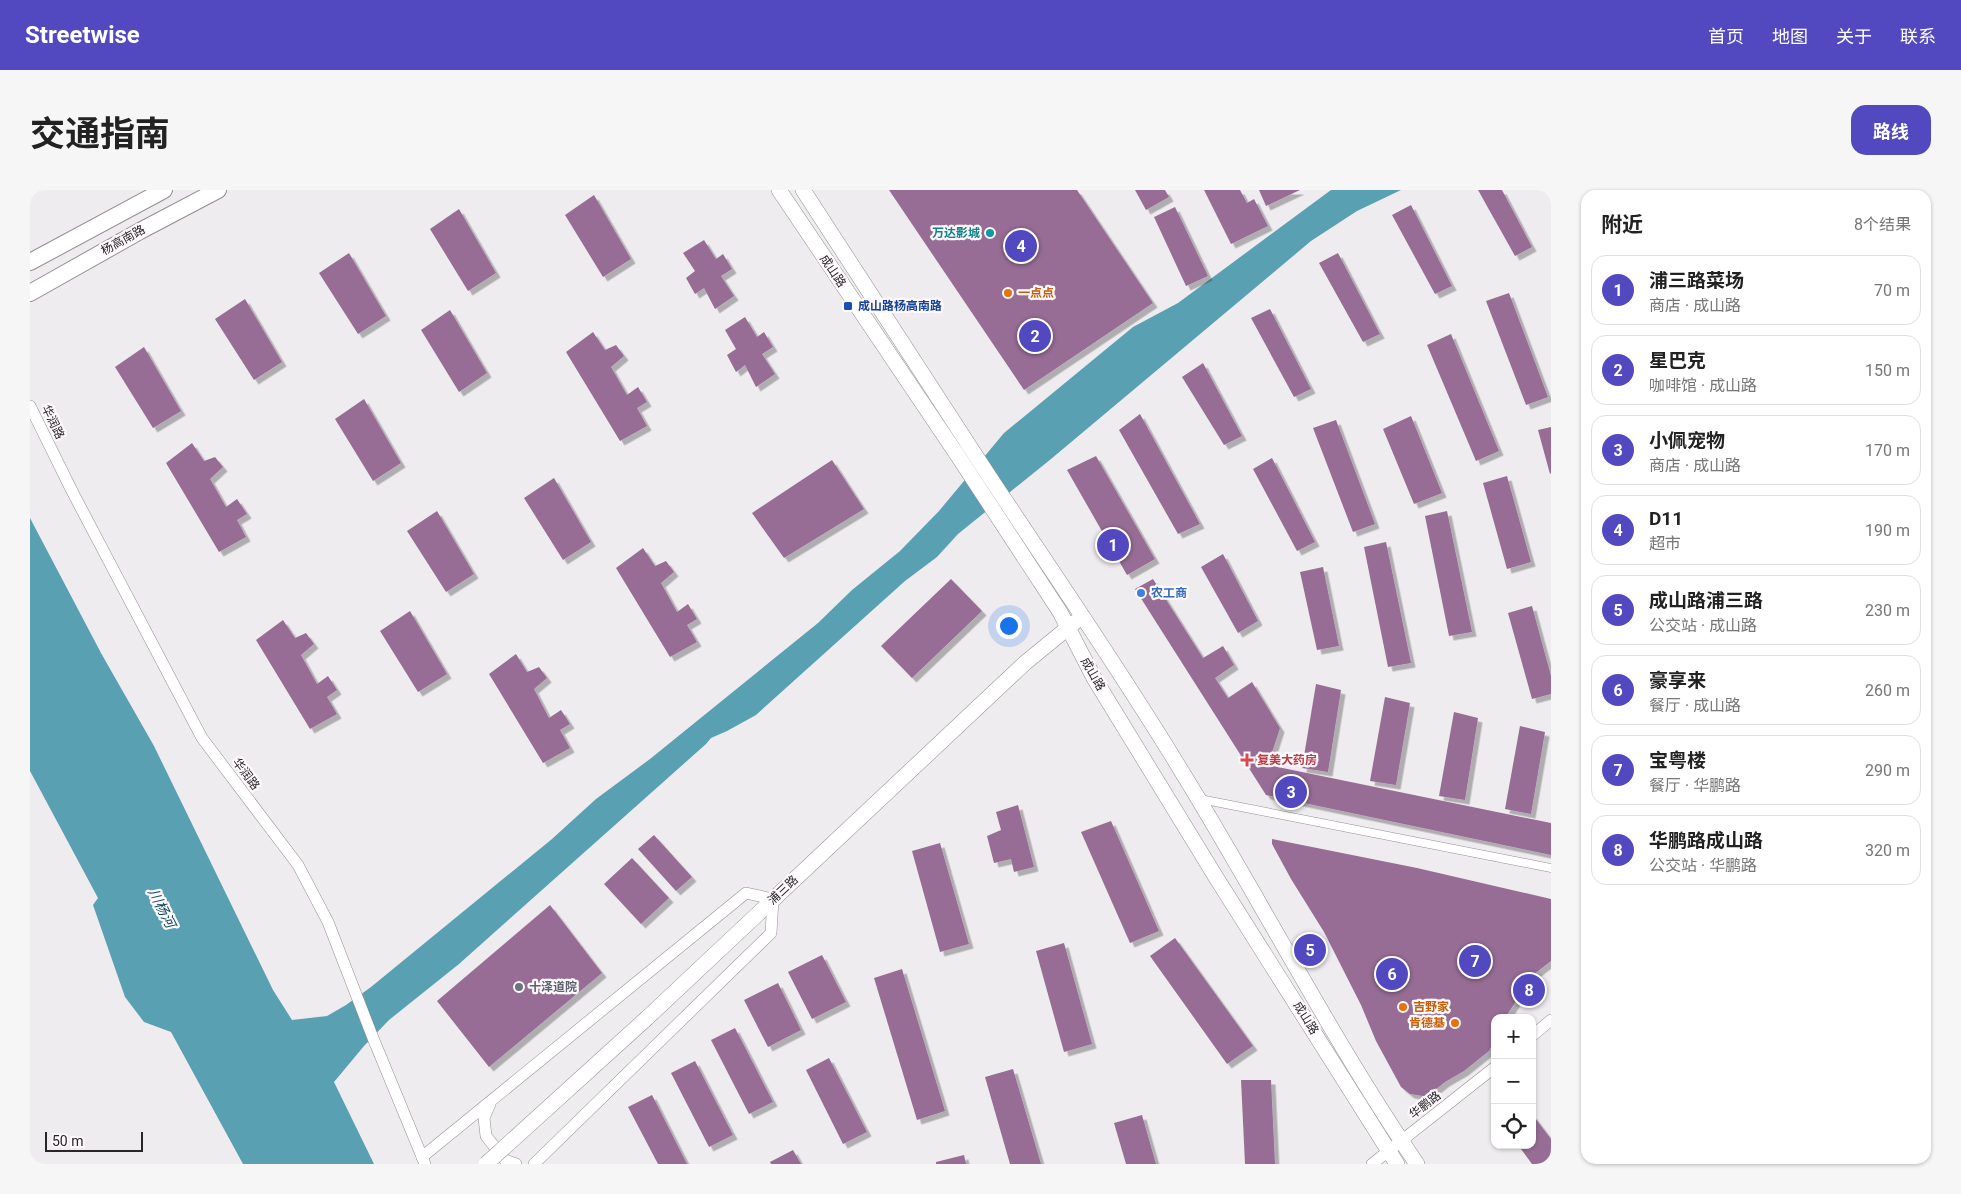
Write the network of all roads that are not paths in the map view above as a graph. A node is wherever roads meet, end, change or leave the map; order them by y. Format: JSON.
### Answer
{"nodes":[{"id":1,"x":164,"y":190,"type":"edge"},
{"id":2,"x":218,"y":190,"type":"edge"},
{"id":3,"x":779,"y":190,"type":"edge"},
{"id":4,"x":803,"y":190,"type":"edge"},
{"id":5,"x":30,"y":262,"type":"edge"},
{"id":6,"x":30,"y":294,"type":"edge"},
{"id":7,"x":30,"y":406,"type":"edge"},
{"id":8,"x":963,"y":451,"type":"junction"},
{"id":9,"x":999,"y":505,"type":"junction"},
{"id":10,"x":1082,"y":616,"type":"junction"},
{"id":11,"x":1068,"y":628,"type":"junction"},
{"id":12,"x":1199,"y":799,"type":"junction"},
{"id":13,"x":1551,"y":868,"type":"edge"},
{"id":14,"x":773,"y":899,"type":"junction"},
{"id":15,"x":1551,"y":1020,"type":"edge"},
{"id":16,"x":1536,"y":1033,"type":"edge"},
{"id":17,"x":1491,"y":1070,"type":"edge"},
{"id":18,"x":492,"y":1100,"type":"junction"},
{"id":19,"x":1402,"y":1141,"type":"junction"},
{"id":20,"x":1388,"y":1151,"type":"junction"},
{"id":21,"x":538,"y":1160,"type":"edge"},
{"id":22,"x":424,"y":1161,"type":"edge"},
{"id":23,"x":486,"y":1164,"type":"edge"},
{"id":24,"x":518,"y":1164,"type":"edge"},
{"id":25,"x":1372,"y":1164,"type":"edge"},
{"id":26,"x":1397,"y":1164,"type":"edge"},
{"id":27,"x":1417,"y":1164,"type":"edge"}],
"edges":[{"from":1,"to":5,"type":"main road","name":"杨高南路"},
{"from":2,"to":6,"type":"main road","name":"杨高南路"},
{"from":3,"to":8,"type":"main road","name":"成山路"},
{"from":4,"to":8,"type":"main road","name":"成山路"},
{"from":7,"to":22,"type":"street","name":"华润路"},
{"from":8,"to":9,"type":"main road","name":"成山路"},
{"from":9,"to":10,"type":"main road","name":"成山路"},
{"from":9,"to":11,"type":"main road","name":"成山路"},
{"from":10,"to":11,"type":"main road","name":"浦三路"},
{"from":10,"to":12,"type":"main road","name":"成山路"},
{"from":11,"to":14,"type":"main road","name":"浦三路"},
{"from":11,"to":20,"type":"main road","name":"成山路"},
{"from":12,"to":13,"type":"street"},
{"from":12,"to":19,"type":"main road","name":"成山路"},
{"from":14,"to":18,"type":"street"},
{"from":14,"to":21,"type":"street"},
{"from":14,"to":23,"type":"main road","name":"浦三路","bridge":true},
{"from":15,"to":16,"type":"street"},
{"from":17,"to":19,"type":"street","name":"华鹏路"},
{"from":18,"to":22,"type":"street"},
{"from":18,"to":24,"type":"street"},
{"from":19,"to":20,"type":"street","name":"华鹏路"},
{"from":19,"to":27,"type":"main road","name":"成山路"},
{"from":20,"to":25,"type":"street","name":"华鹏路"},
{"from":20,"to":26,"type":"main road","name":"成山路"},
{"from":21,"to":24,"type":"street"}]}
